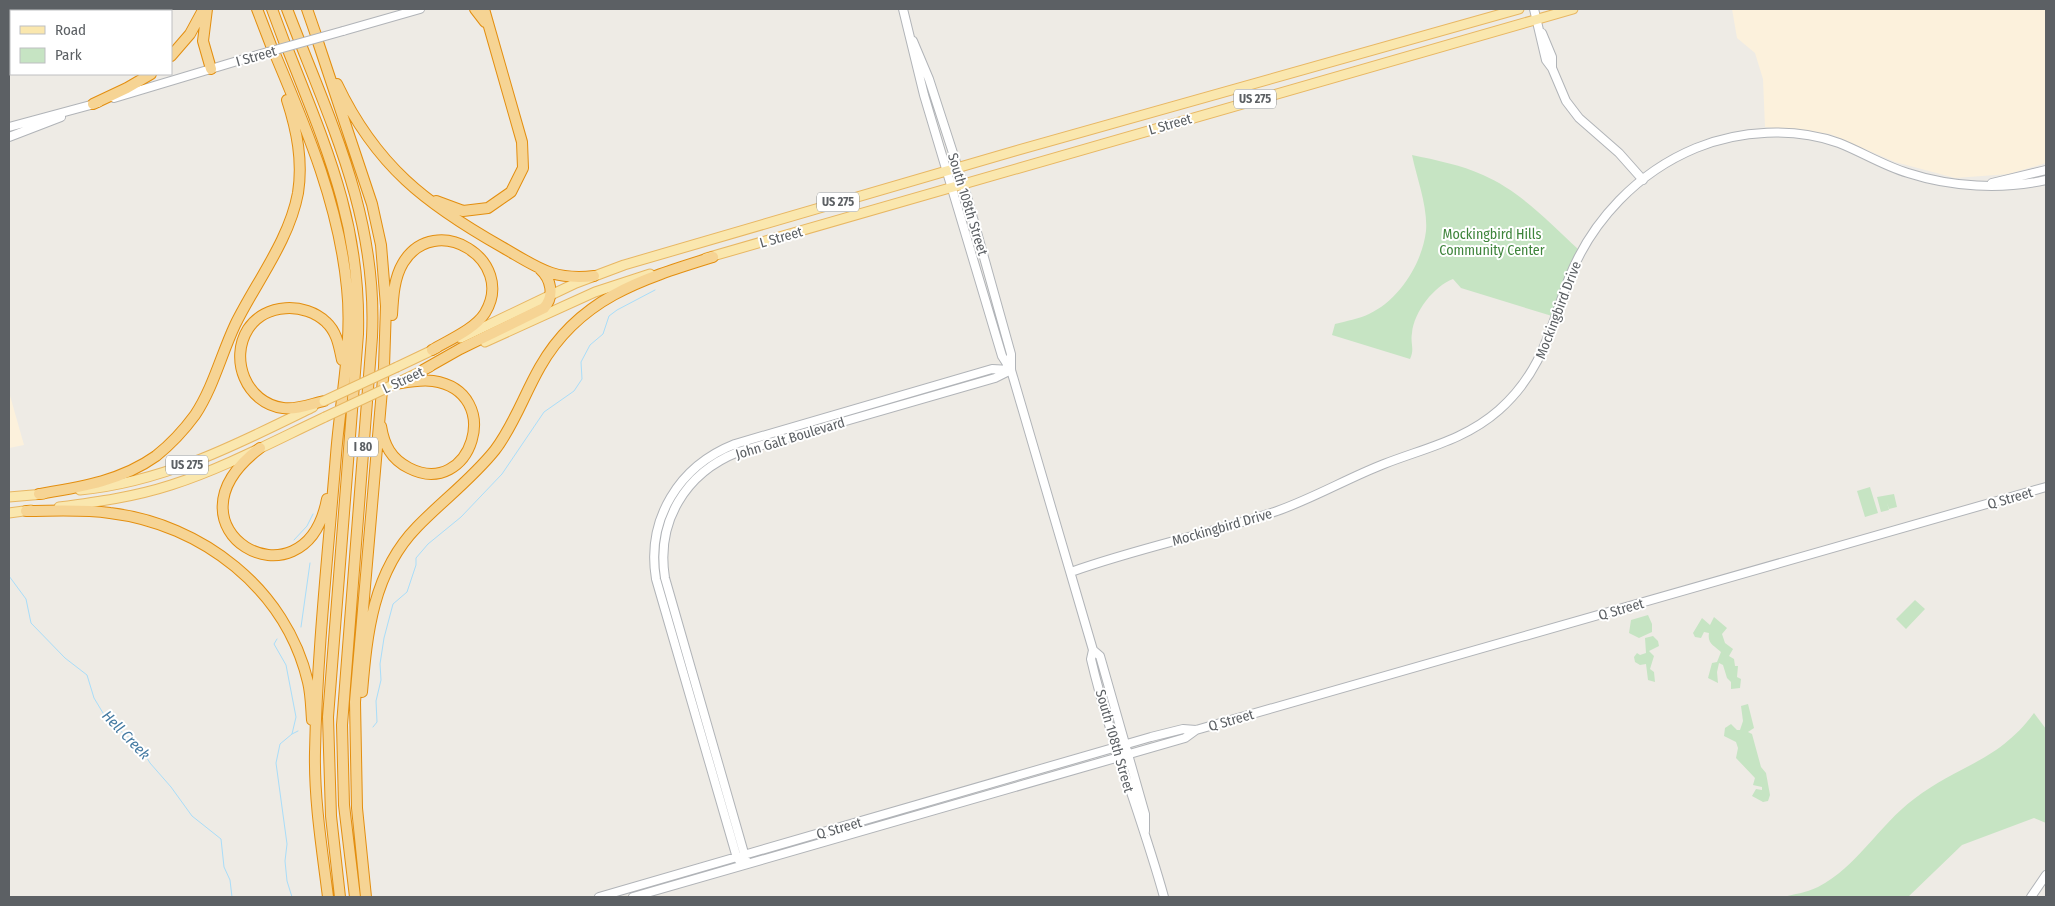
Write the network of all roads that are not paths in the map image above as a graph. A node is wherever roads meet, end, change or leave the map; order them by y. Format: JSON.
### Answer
{"nodes":[{"id":1,"x":205,"y":9,"type":"edge"},
{"id":2,"x":257,"y":9,"type":"edge"},
{"id":3,"x":272,"y":9,"type":"edge"},
{"id":4,"x":287,"y":9,"type":"edge"},
{"id":5,"x":307,"y":9,"type":"edge"},
{"id":6,"x":420,"y":9,"type":"edge"},
{"id":7,"x":475,"y":9,"type":"edge"},
{"id":8,"x":484,"y":9,"type":"edge"},
{"id":9,"x":903,"y":9,"type":"edge"},
{"id":10,"x":1520,"y":9,"type":"edge"},
{"id":11,"x":1534,"y":9,"type":"edge"},
{"id":12,"x":1573,"y":9,"type":"edge"},
{"id":13,"x":1537,"y":19,"type":"junction"},
{"id":14,"x":488,"y":27,"type":"junction"},
{"id":15,"x":317,"y":37,"type":"junction"},
{"id":16,"x":913,"y":41,"type":"junction"},
{"id":17,"x":272,"y":50,"type":"junction"},
{"id":18,"x":172,"y":55,"type":"edge"},
{"id":19,"x":211,"y":69,"type":"junction"},
{"id":20,"x":148,"y":75,"type":"edge"},
{"id":21,"x":93,"y":104,"type":"junction"},
{"id":22,"x":9,"y":127,"type":"edge"},
{"id":23,"x":9,"y":137,"type":"edge"},
{"id":24,"x":957,"y":168,"type":"junction"},
{"id":25,"x":2046,"y":170,"type":"edge"},
{"id":26,"x":947,"y":171,"type":"junction"},
{"id":27,"x":404,"y":180,"type":"junction"},
{"id":28,"x":1643,"y":180,"type":"junction"},
{"id":29,"x":2046,"y":180,"type":"edge"},
{"id":30,"x":963,"y":184,"type":"junction"},
{"id":31,"x":1984,"y":185,"type":"junction"},
{"id":32,"x":953,"y":187,"type":"junction"},
{"id":33,"x":713,"y":257,"type":"junction"},
{"id":34,"x":539,"y":268,"type":"junction"},
{"id":35,"x":594,"y":276,"type":"junction"},
{"id":36,"x":550,"y":296,"type":"junction"},
{"id":37,"x":386,"y":337,"type":"junction"},
{"id":38,"x":432,"y":350,"type":"junction"},
{"id":39,"x":344,"y":369,"type":"junction"},
{"id":40,"x":423,"y":370,"type":"junction"},
{"id":41,"x":1011,"y":370,"type":"junction"},
{"id":42,"x":395,"y":384,"type":"junction"},
{"id":43,"x":324,"y":401,"type":"junction"},
{"id":44,"x":379,"y":408,"type":"junction"},
{"id":45,"x":260,"y":448,"type":"junction"},
{"id":46,"x":336,"y":452,"type":"junction"},
{"id":47,"x":2046,"y":488,"type":"edge"},
{"id":48,"x":39,"y":494,"type":"junction"},
{"id":49,"x":9,"y":497,"type":"edge"},
{"id":50,"x":26,"y":511,"type":"junction"},
{"id":51,"x":9,"y":513,"type":"edge"},
{"id":52,"x":1070,"y":572,"type":"junction"},
{"id":53,"x":1094,"y":650,"type":"junction"},
{"id":54,"x":1196,"y":730,"type":"junction"},
{"id":55,"x":1125,"y":745,"type":"junction"},
{"id":56,"x":1116,"y":748,"type":"junction"},
{"id":57,"x":315,"y":752,"type":"junction"},
{"id":58,"x":1128,"y":754,"type":"junction"},
{"id":59,"x":1118,"y":757,"type":"junction"},
{"id":60,"x":1028,"y":773,"type":"junction"},
{"id":61,"x":1023,"y":784,"type":"junction"},
{"id":62,"x":357,"y":808,"type":"junction"},
{"id":63,"x":1146,"y":831,"type":"junction"},
{"id":64,"x":745,"y":855,"type":"junction"},
{"id":65,"x":737,"y":858,"type":"junction"},
{"id":66,"x":743,"y":866,"type":"junction"},
{"id":67,"x":2046,"y":875,"type":"edge"},
{"id":68,"x":328,"y":897,"type":"edge"},
{"id":69,"x":340,"y":897,"type":"edge"},
{"id":70,"x":355,"y":897,"type":"edge"},
{"id":71,"x":366,"y":897,"type":"edge"},
{"id":72,"x":599,"y":897,"type":"edge"},
{"id":73,"x":633,"y":897,"type":"edge"},
{"id":74,"x":1164,"y":897,"type":"edge"},
{"id":75,"x":2031,"y":897,"type":"edge"}],
"edges":[{"from":1,"to":18,"type":"highway"},
{"from":1,"to":19,"type":"highway"},
{"from":2,"to":17,"type":"highway"},
{"from":3,"to":69,"type":"highway","number":"I 80"},
{"from":4,"to":70,"type":"highway","number":"I 80"},
{"from":5,"to":15,"type":"highway"},
{"from":6,"to":19,"type":"main road","name":"I Street","bridge":true},
{"from":7,"to":14,"type":"highway"},
{"from":8,"to":14,"type":"highway"},
{"from":9,"to":16,"type":"main road","name":"South 108th Street"},
{"from":10,"to":24,"type":"main road","name":"L Street","number":"US 275"},
{"from":11,"to":13,"type":"main road"},
{"from":12,"to":13,"type":"main road","name":"L Street","number":"US 275"},
{"from":13,"to":28,"type":"main road"},
{"from":13,"to":30,"type":"main road","name":"L Street","number":"US 275"},
{"from":14,"to":27,"type":"highway"},
{"from":15,"to":27,"type":"highway"},
{"from":15,"to":37,"type":"highway"},
{"from":16,"to":24,"type":"main road","name":"South 108th Street"},
{"from":16,"to":26,"type":"main road","name":"South 108th Street"},
{"from":17,"to":39,"type":"highway"},
{"from":17,"to":48,"type":"highway"},
{"from":19,"to":21,"type":"main road","name":"I Street"},
{"from":20,"to":21,"type":"highway"},
{"from":21,"to":22,"type":"main road","name":"I Street"},
{"from":21,"to":23,"type":"main road","name":"I Street"},
{"from":24,"to":26,"type":"main road","name":"L Street","number":"US 275"},
{"from":24,"to":30,"type":"main road","name":"South 108th Street"},
{"from":25,"to":31,"type":"main road","name":"Mockingbird Drive"},
{"from":26,"to":32,"type":"main road","name":"South 108th Street"},
{"from":26,"to":35,"type":"main road","name":"L Street","number":"US 275"},
{"from":27,"to":34,"type":"highway"},
{"from":28,"to":31,"type":"main road","name":"Mockingbird Drive"},
{"from":28,"to":52,"type":"main road","name":"Mockingbird Drive"},
{"from":29,"to":31,"type":"main road","name":"Mockingbird Drive"},
{"from":30,"to":32,"type":"main road","name":"L Street","number":"US 275"},
{"from":30,"to":41,"type":"main road","name":"South 108th Street"},
{"from":32,"to":33,"type":"main road","name":"L Street","number":"US 275"},
{"from":32,"to":41,"type":"main road","name":"South 108th Street"},
{"from":33,"to":40,"type":"main road","name":"L Street","number":"US 275"},
{"from":33,"to":62,"type":"highway"},
{"from":34,"to":35,"type":"highway"},
{"from":34,"to":36,"type":"highway"},
{"from":35,"to":36,"type":"main road","name":"L Street","number":"US 275"},
{"from":36,"to":38,"type":"main road","name":"L Street","number":"US 275"},
{"from":36,"to":40,"type":"highway"},
{"from":37,"to":38,"type":"highway"},
{"from":37,"to":44,"type":"highway"},
{"from":38,"to":43,"type":"main road","name":"L Street","number":"US 275","bridge":true},
{"from":39,"to":43,"type":"highway"},
{"from":39,"to":46,"type":"highway"},
{"from":40,"to":42,"type":"main road","name":"L Street","number":"US 275"},
{"from":41,"to":52,"type":"main road","name":"South 108th Street"},
{"from":41,"to":64,"type":"main road","name":"John Galt Boulevard"},
{"from":41,"to":65,"type":"main road","name":"John Galt Boulevard"},
{"from":42,"to":44,"type":"highway"},
{"from":42,"to":45,"type":"main road","name":"L Street","number":"US 275","bridge":true},
{"from":43,"to":48,"type":"main road","name":"L Street","number":"US 275"},
{"from":44,"to":62,"type":"highway"},
{"from":45,"to":46,"type":"highway"},
{"from":45,"to":50,"type":"main road","name":"L Street","number":"US 275"},
{"from":46,"to":57,"type":"highway"},
{"from":47,"to":54,"type":"main road","name":"Q Street"},
{"from":48,"to":49,"type":"main road","name":"L Street","number":"US 275"},
{"from":50,"to":51,"type":"main road","name":"L Street","number":"US 275"},
{"from":50,"to":57,"type":"highway"},
{"from":52,"to":53,"type":"main road","name":"South 108th Street"},
{"from":53,"to":55,"type":"main road","name":"South 108th Street"},
{"from":53,"to":56,"type":"main road","name":"South 108th Street"},
{"from":54,"to":55,"type":"main road","name":"Q Street"},
{"from":54,"to":58,"type":"main road","name":"Q Street"},
{"from":55,"to":56,"type":"main road","name":"Q Street"},
{"from":55,"to":58,"type":"main road","name":"South 108th Street"},
{"from":56,"to":59,"type":"main road","name":"South 108th Street"},
{"from":56,"to":60,"type":"main road","name":"Q Street"},
{"from":57,"to":68,"type":"highway"},
{"from":58,"to":59,"type":"main road","name":"Q Street"},
{"from":58,"to":63,"type":"main road","name":"South 108th Street"},
{"from":59,"to":61,"type":"main road","name":"Q Street"},
{"from":59,"to":63,"type":"main road","name":"South 108th Street"},
{"from":60,"to":61,"type":"main road"},
{"from":60,"to":64,"type":"main road","name":"Q Street"},
{"from":61,"to":66,"type":"main road","name":"Q Street"},
{"from":62,"to":71,"type":"highway"},
{"from":63,"to":74,"type":"main road","name":"South 108th Street"},
{"from":64,"to":65,"type":"main road","name":"Q Street"},
{"from":64,"to":66,"type":"main road","name":"John Galt Boulevard"},
{"from":65,"to":66,"type":"main road","name":"John Galt Boulevard"},
{"from":65,"to":72,"type":"main road","name":"Q Street"},
{"from":66,"to":73,"type":"main road","name":"Q Street"},
{"from":67,"to":75,"type":"main road"}]}
